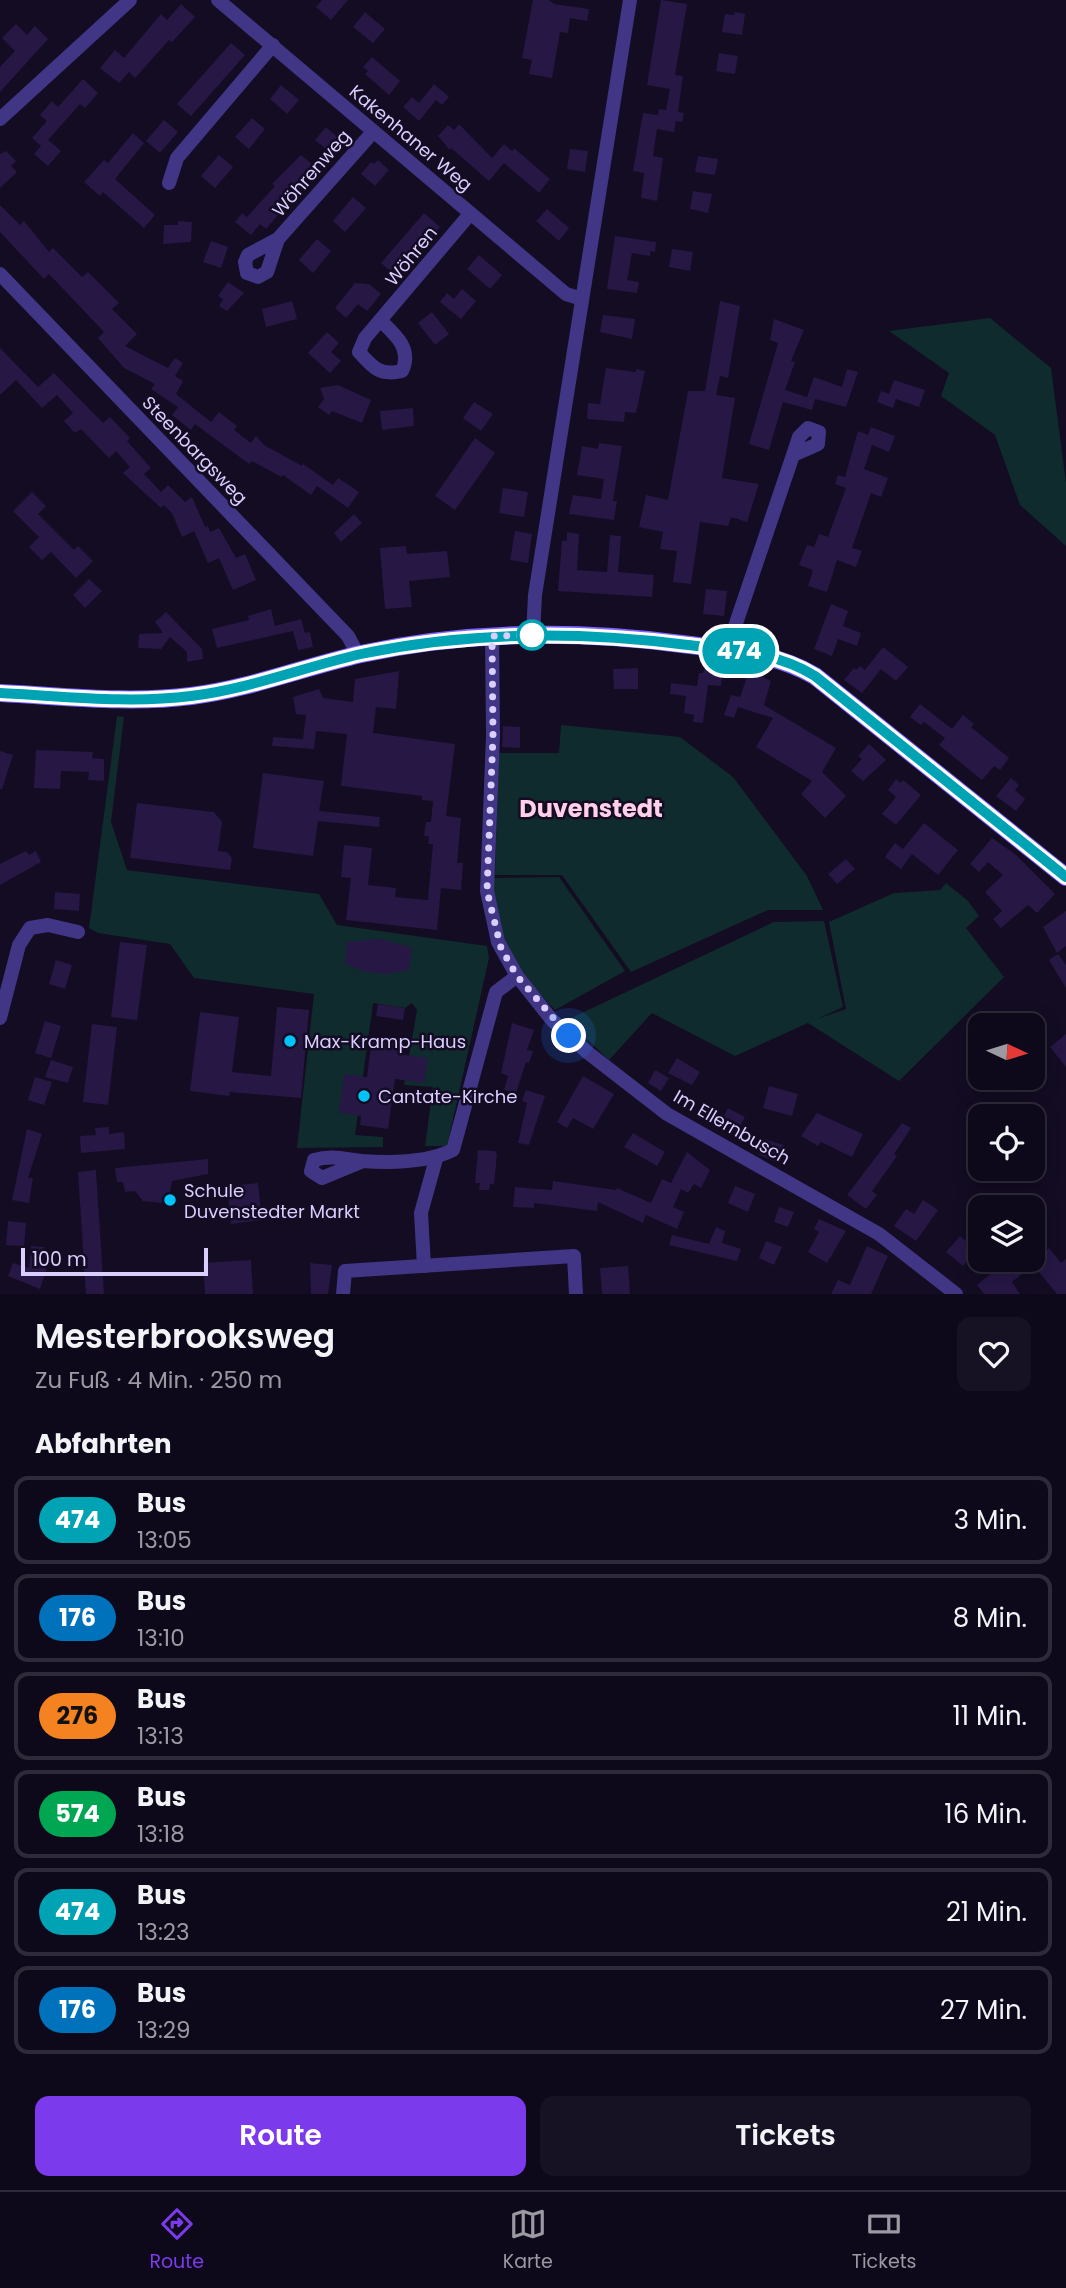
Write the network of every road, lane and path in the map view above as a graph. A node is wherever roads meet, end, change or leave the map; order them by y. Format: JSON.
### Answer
{"nodes":[{"id":1,"x":130,"y":0,"type":"edge"},
{"id":2,"x":218,"y":0,"type":"edge"},
{"id":3,"x":630,"y":0,"type":"edge"},
{"id":4,"x":273,"y":45,"type":"junction"},
{"id":5,"x":0,"y":119,"type":"edge"},
{"id":6,"x":373,"y":132,"type":"junction"},
{"id":7,"x":169,"y":183,"type":"dead end"},
{"id":8,"x":470,"y":215,"type":"junction"},
{"id":9,"x":278,"y":239,"type":"dead end"},
{"id":10,"x":0,"y":274,"type":"edge"},
{"id":11,"x":582,"y":299,"type":"junction"},
{"id":12,"x":382,"y":322,"type":"dead end"},
{"id":13,"x":793,"y":456,"type":"dead end"},
{"id":14,"x":533,"y":635,"type":"junction"},
{"id":15,"x":492,"y":636,"type":"junction"},
{"id":16,"x":727,"y":650,"type":"junction"},
{"id":17,"x":358,"y":655,"type":"junction"},
{"id":18,"x":0,"y":693,"type":"edge"},
{"id":19,"x":1066,"y":877,"type":"edge"},
{"id":20,"x":78,"y":932,"type":"dead end"},
{"id":21,"x":517,"y":976,"type":"junction"},
{"id":22,"x":0,"y":1018,"type":"edge"},
{"id":23,"x":436,"y":1159,"type":"junction"},
{"id":24,"x":363,"y":1161,"type":"dead end"},
{"id":25,"x":424,"y":1266,"type":"junction"},
{"id":26,"x":343,"y":1294,"type":"edge"},
{"id":27,"x":576,"y":1294,"type":"edge"},
{"id":28,"x":956,"y":1294,"type":"edge"}],
"edges":[{"from":1,"to":5,"type":"street"},
{"from":2,"to":4,"type":"street","name":"Kakenhaner Weg"},
{"from":3,"to":11,"type":"street"},
{"from":4,"to":6,"type":"street","name":"Kakenhaner Weg"},
{"from":4,"to":7,"type":"street"},
{"from":6,"to":8,"type":"street","name":"Kakenhaner Weg"},
{"from":6,"to":9,"type":"street","name":"Wöhrenweg"},
{"from":8,"to":11,"type":"street","name":"Kakenhaner Weg"},
{"from":8,"to":12,"type":"street","name":"Wöhren"},
{"from":10,"to":17,"type":"street","name":"Steenbargsweg"},
{"from":11,"to":14,"type":"street"},
{"from":13,"to":16,"type":"street"},
{"from":14,"to":15,"type":"main road"},
{"from":14,"to":16,"type":"main road"},
{"from":15,"to":17,"type":"main road"},
{"from":15,"to":21,"type":"street","name":"Im Ellernbusch"},
{"from":16,"to":19,"type":"main road"},
{"from":17,"to":18,"type":"main road"},
{"from":20,"to":22,"type":"street"},
{"from":21,"to":23,"type":"street"},
{"from":21,"to":28,"type":"street","name":"Im Ellernbusch"},
{"from":23,"to":24,"type":"street"},
{"from":23,"to":25,"type":"street"},
{"from":25,"to":26,"type":"street"},
{"from":25,"to":27,"type":"street"}]}
